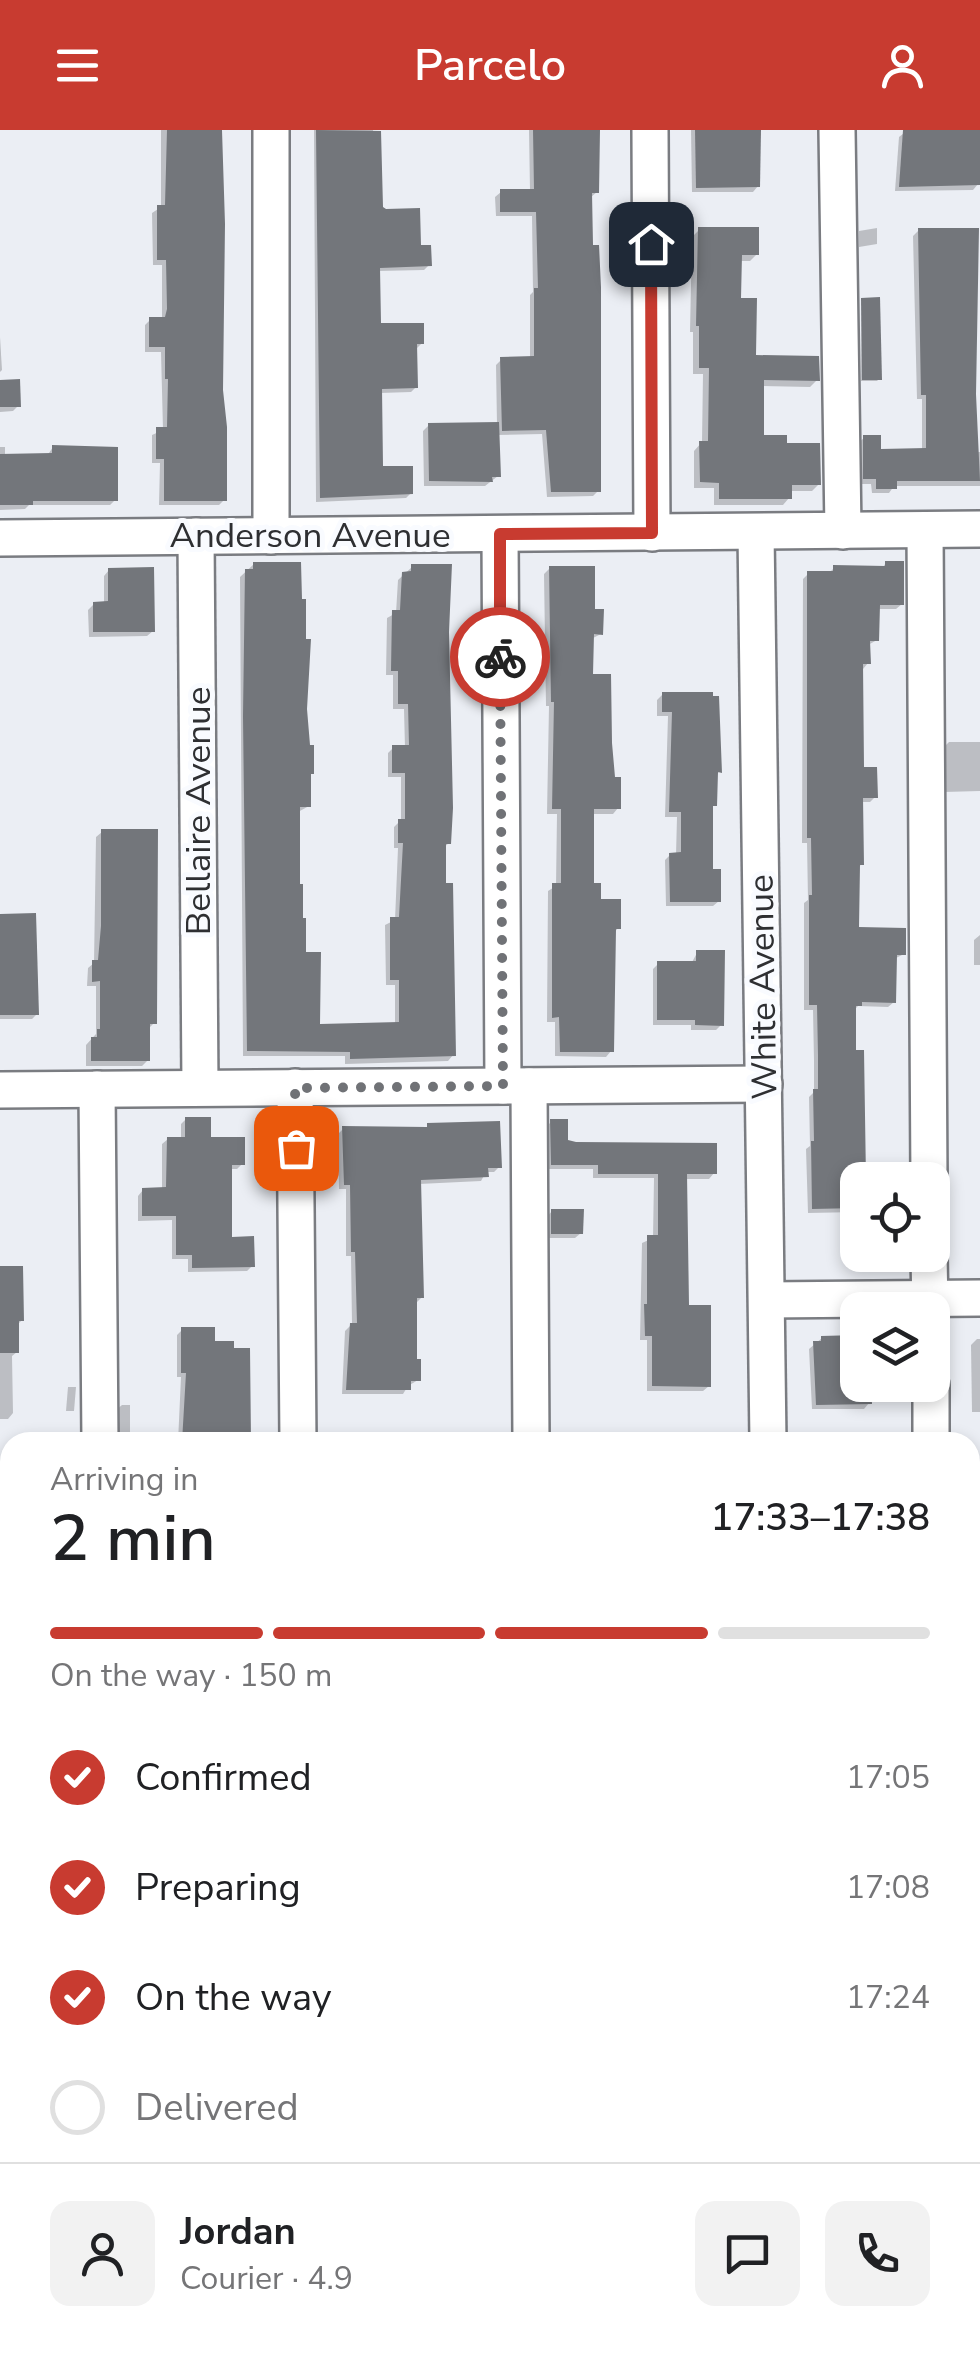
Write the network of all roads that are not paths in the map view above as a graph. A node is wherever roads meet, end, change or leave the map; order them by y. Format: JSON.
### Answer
{"nodes":[{"id":1,"x":271,"y":130,"type":"edge"},
{"id":2,"x":650,"y":130,"type":"edge"},
{"id":3,"x":837,"y":130,"type":"edge"},
{"id":4,"x":980,"y":529,"type":"edge"},
{"id":5,"x":925,"y":530,"type":"junction"},
{"id":6,"x":842,"y":531,"type":"junction"},
{"id":7,"x":756,"y":532,"type":"junction"},
{"id":8,"x":652,"y":533,"type":"junction"},
{"id":9,"x":500,"y":534,"type":"junction"},
{"id":10,"x":196,"y":536,"type":"junction"},
{"id":11,"x":271,"y":536,"type":"junction"},
{"id":12,"x":0,"y":538,"type":"edge"},
{"id":13,"x":764,"y":1084,"type":"junction"},
{"id":14,"x":516,"y":1086,"type":"junction"},
{"id":15,"x":200,"y":1087,"type":"junction"},
{"id":16,"x":295,"y":1088,"type":"junction"},
{"id":17,"x":98,"y":1089,"type":"junction"},
{"id":18,"x":0,"y":1090,"type":"edge"},
{"id":19,"x":929,"y":1162,"type":"edge"},
{"id":20,"x":980,"y":1298,"type":"edge"},
{"id":21,"x":767,"y":1300,"type":"junction"},
{"id":22,"x":840,"y":1302,"type":"edge"},
{"id":23,"x":950,"y":1302,"type":"edge"},
{"id":24,"x":930,"y":1402,"type":"edge"},
{"id":25,"x":100,"y":1432,"type":"edge"},
{"id":26,"x":298,"y":1432,"type":"edge"},
{"id":27,"x":532,"y":1432,"type":"edge"},
{"id":28,"x":768,"y":1432,"type":"edge"},
{"id":29,"x":931,"y":1432,"type":"edge"}],
"edges":[{"from":1,"to":11,"type":"street"},
{"from":2,"to":8,"type":"street"},
{"from":3,"to":6,"type":"street"},
{"from":4,"to":5,"type":"street","name":"Anderson Avenue"},
{"from":5,"to":6,"type":"street","name":"Anderson Avenue"},
{"from":5,"to":19,"type":"street"},
{"from":6,"to":7,"type":"street","name":"Anderson Avenue"},
{"from":7,"to":8,"type":"street","name":"Anderson Avenue"},
{"from":7,"to":13,"type":"street","name":"White Avenue"},
{"from":8,"to":9,"type":"street","name":"Anderson Avenue"},
{"from":9,"to":11,"type":"street","name":"Anderson Avenue"},
{"from":9,"to":14,"type":"street"},
{"from":10,"to":11,"type":"street","name":"Anderson Avenue"},
{"from":10,"to":12,"type":"street","name":"Anderson Avenue"},
{"from":10,"to":15,"type":"street","name":"Bellaire Avenue"},
{"from":13,"to":14,"type":"street"},
{"from":13,"to":21,"type":"street","name":"White Avenue"},
{"from":14,"to":16,"type":"street"},
{"from":14,"to":27,"type":"street"},
{"from":15,"to":16,"type":"street"},
{"from":15,"to":17,"type":"street"},
{"from":16,"to":26,"type":"street"},
{"from":17,"to":18,"type":"street"},
{"from":17,"to":25,"type":"street"},
{"from":20,"to":23,"type":"street"},
{"from":21,"to":22,"type":"street"},
{"from":21,"to":28,"type":"street","name":"White Avenue"},
{"from":24,"to":29,"type":"street"}]}
